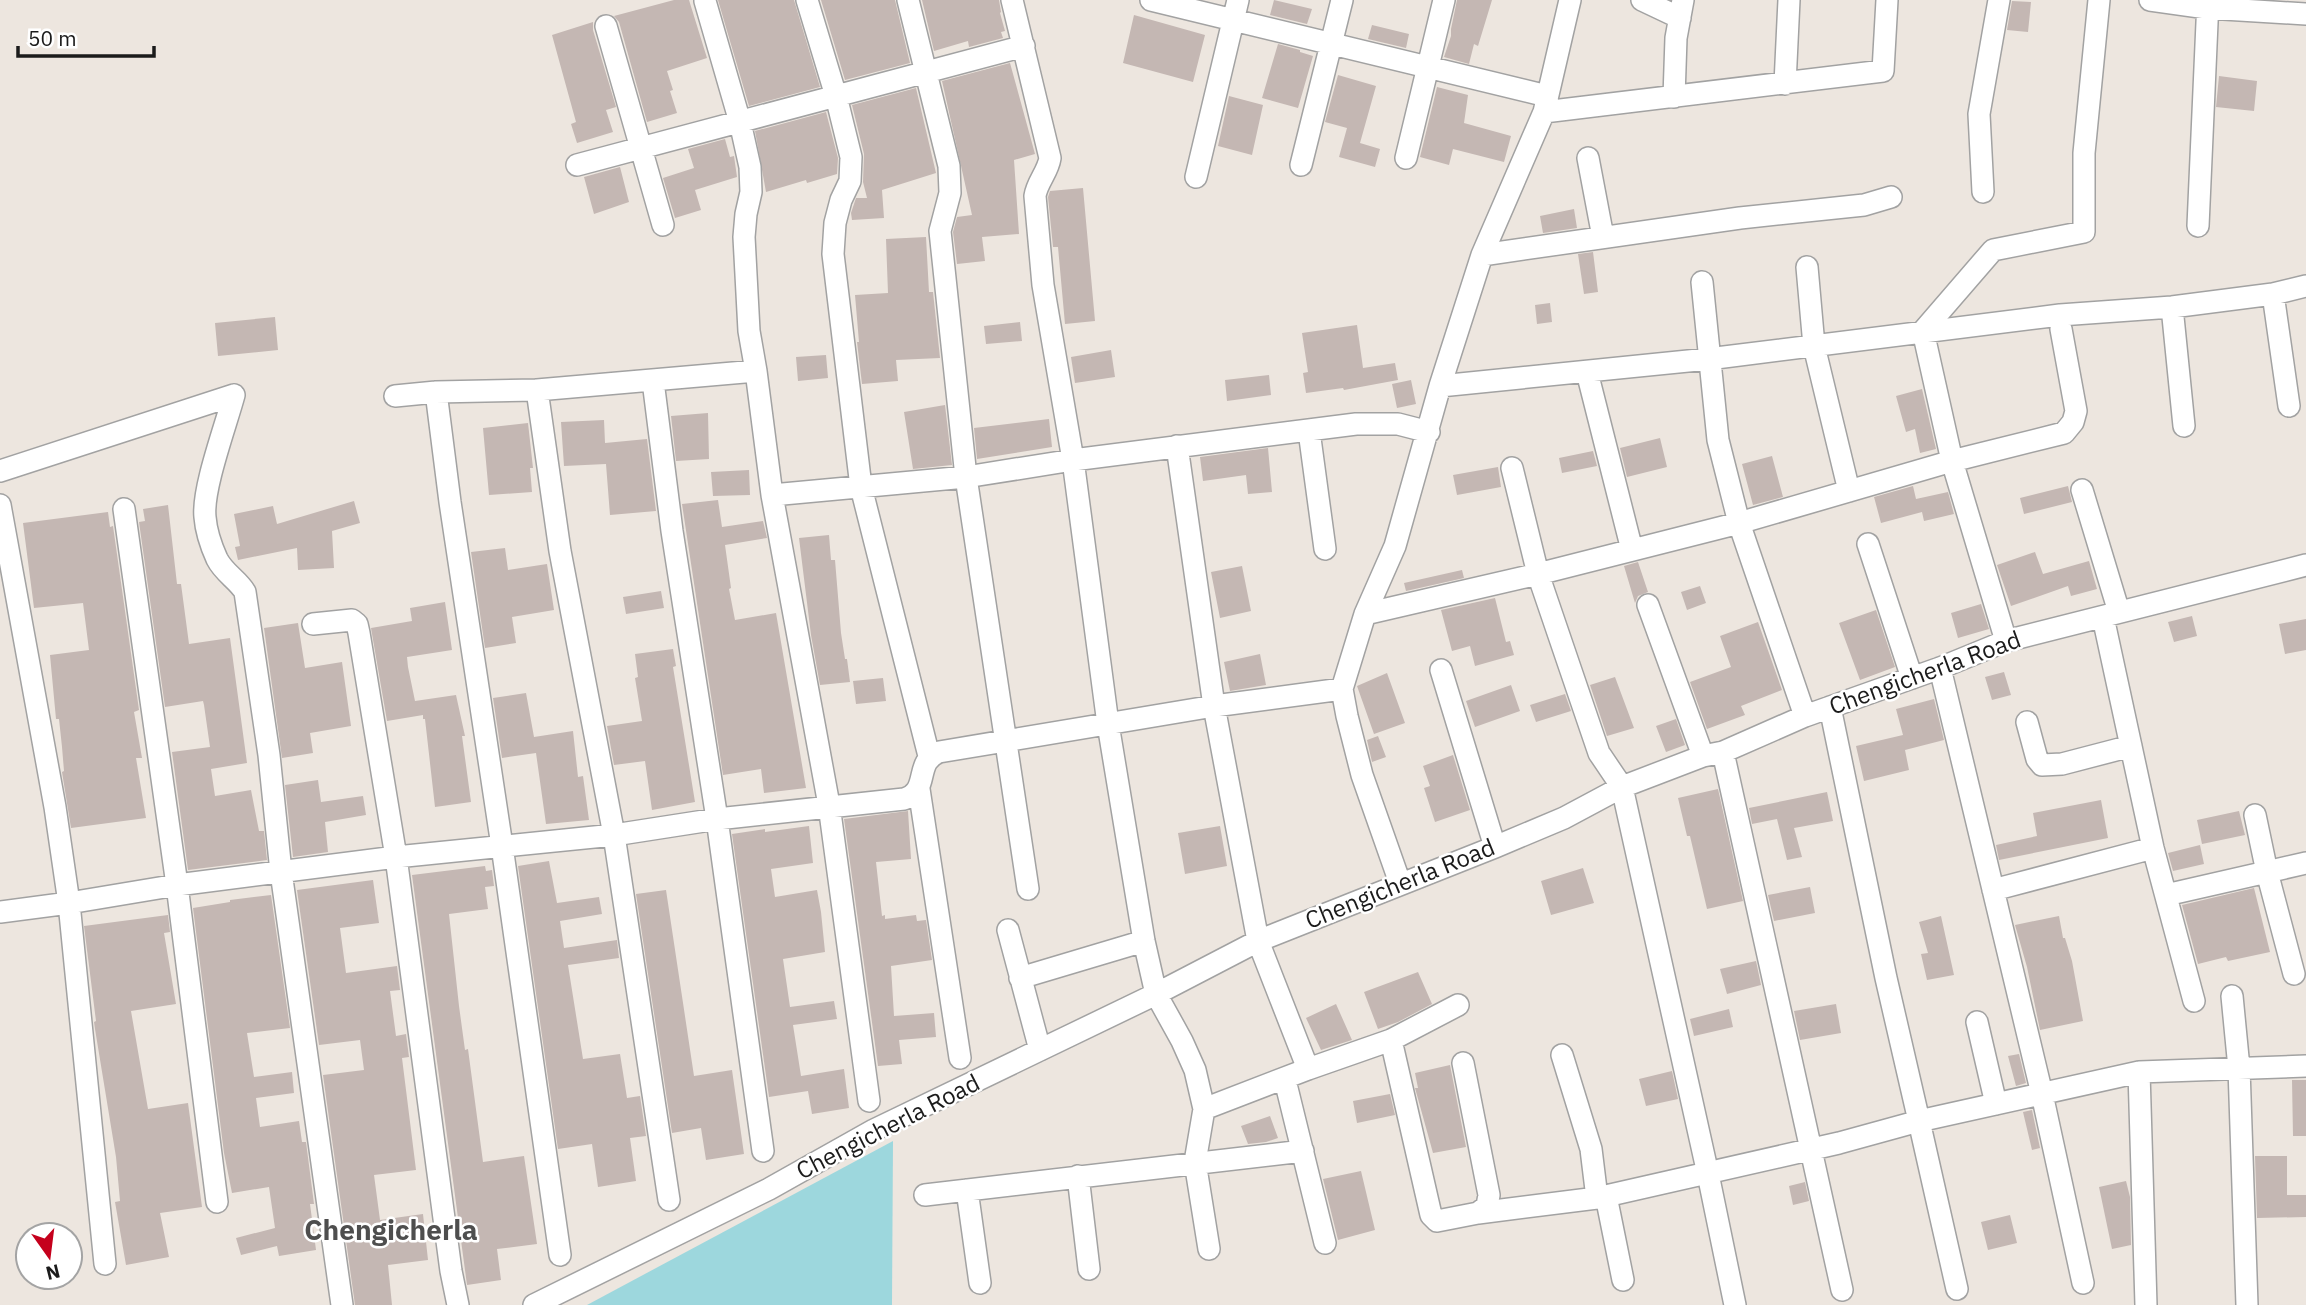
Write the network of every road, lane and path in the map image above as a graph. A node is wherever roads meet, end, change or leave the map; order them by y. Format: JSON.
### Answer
{"nodes":[{"id":1,"x":807,"y":0,"type":"edge"},
{"id":2,"x":908,"y":0,"type":"edge"},
{"id":3,"x":1012,"y":0,"type":"edge"},
{"id":4,"x":1151,"y":0,"type":"edge"},
{"id":5,"x":1342,"y":0,"type":"edge"},
{"id":6,"x":1444,"y":0,"type":"edge"},
{"id":7,"x":1570,"y":0,"type":"edge"},
{"id":8,"x":1642,"y":0,"type":"edge"},
{"id":9,"x":1789,"y":0,"type":"edge"},
{"id":10,"x":1887,"y":0,"type":"edge"},
{"id":11,"x":1999,"y":0,"type":"edge"},
{"id":12,"x":2099,"y":0,"type":"edge"},
{"id":13,"x":2150,"y":0,"type":"edge"},
{"id":14,"x":705,"y":1,"type":"edge"},
{"id":15,"x":2207,"y":4,"type":"edge"},
{"id":16,"x":1681,"y":9,"type":"edge"},
{"id":17,"x":1236,"y":10,"type":"edge"},
{"id":18,"x":2306,"y":14,"type":"edge"},
{"id":19,"x":606,"y":26,"type":"dead end"},
{"id":20,"x":1332,"y":44,"type":"junction"},
{"id":21,"x":1024,"y":46,"type":"junction"},
{"id":22,"x":1428,"y":68,"type":"junction"},
{"id":23,"x":926,"y":71,"type":"junction"},
{"id":24,"x":1785,"y":84,"type":"junction"},
{"id":25,"x":836,"y":96,"type":"junction"},
{"id":26,"x":1674,"y":97,"type":"junction"},
{"id":27,"x":1546,"y":104,"type":"junction"},
{"id":28,"x":740,"y":122,"type":"junction"},
{"id":29,"x":641,"y":149,"type":"junction"},
{"id":30,"x":1406,"y":158,"type":"dead end"},
{"id":31,"x":1588,"y":158,"type":"dead end"},
{"id":32,"x":1301,"y":164,"type":"dead end"},
{"id":33,"x":577,"y":165,"type":"dead end"},
{"id":34,"x":1195,"y":177,"type":"dead end"},
{"id":35,"x":1983,"y":192,"type":"dead end"},
{"id":36,"x":1891,"y":197,"type":"dead end"},
{"id":37,"x":663,"y":225,"type":"dead end"},
{"id":38,"x":2199,"y":226,"type":"dead end"},
{"id":39,"x":1603,"y":237,"type":"junction"},
{"id":40,"x":1482,"y":256,"type":"junction"},
{"id":41,"x":1807,"y":267,"type":"dead end"},
{"id":42,"x":1702,"y":282,"type":"dead end"},
{"id":43,"x":2306,"y":286,"type":"edge"},
{"id":44,"x":2273,"y":294,"type":"junction"},
{"id":45,"x":2172,"y":307,"type":"junction"},
{"id":46,"x":2061,"y":329,"type":"dead end"},
{"id":47,"x":1923,"y":331,"type":"junction"},
{"id":48,"x":1814,"y":346,"type":"junction"},
{"id":49,"x":1708,"y":359,"type":"junction"},
{"id":50,"x":756,"y":371,"type":"junction"},
{"id":51,"x":1587,"y":372,"type":"junction"},
{"id":52,"x":653,"y":381,"type":"junction"},
{"id":53,"x":1440,"y":386,"type":"junction"},
{"id":54,"x":537,"y":390,"type":"junction"},
{"id":55,"x":436,"y":393,"type":"junction"},
{"id":56,"x":395,"y":396,"type":"dead end"},
{"id":57,"x":2290,"y":406,"type":"dead end"},
{"id":58,"x":2184,"y":426,"type":"dead end"},
{"id":59,"x":1310,"y":431,"type":"junction"},
{"id":60,"x":1429,"y":432,"type":"junction"},
{"id":61,"x":1177,"y":446,"type":"junction"},
{"id":62,"x":1073,"y":460,"type":"junction"},
{"id":63,"x":1952,"y":461,"type":"junction"},
{"id":64,"x":1512,"y":468,"type":"dead end"},
{"id":65,"x":0,"y":471,"type":"edge"},
{"id":66,"x":966,"y":477,"type":"junction"},
{"id":67,"x":861,"y":487,"type":"junction"},
{"id":68,"x":2082,"y":490,"type":"dead end"},
{"id":69,"x":1849,"y":491,"type":"junction"},
{"id":70,"x":772,"y":495,"type":"junction"},
{"id":71,"x":0,"y":505,"type":"edge"},
{"id":72,"x":124,"y":509,"type":"dead end"},
{"id":73,"x":1739,"y":523,"type":"junction"},
{"id":74,"x":1868,"y":544,"type":"dead end"},
{"id":75,"x":1325,"y":549,"type":"dead end"},
{"id":76,"x":1632,"y":550,"type":"junction"},
{"id":77,"x":2306,"y":565,"type":"edge"},
{"id":78,"x":1538,"y":574,"type":"junction"},
{"id":79,"x":1648,"y":605,"type":"dead end"},
{"id":80,"x":1365,"y":614,"type":"junction"},
{"id":81,"x":2111,"y":615,"type":"junction"},
{"id":82,"x":313,"y":624,"type":"dead end"},
{"id":83,"x":2006,"y":641,"type":"junction"},
{"id":84,"x":1940,"y":668,"type":"junction"},
{"id":85,"x":1441,"y":670,"type":"dead end"},
{"id":86,"x":1912,"y":678,"type":"junction"},
{"id":87,"x":1342,"y":689,"type":"junction"},
{"id":88,"x":1214,"y":706,"type":"junction"},
{"id":89,"x":1830,"y":707,"type":"junction"},
{"id":90,"x":1805,"y":716,"type":"junction"},
{"id":91,"x":2027,"y":722,"type":"dead end"},
{"id":92,"x":1108,"y":724,"type":"junction"},
{"id":93,"x":1004,"y":739,"type":"junction"},
{"id":94,"x":2131,"y":746,"type":"junction"},
{"id":95,"x":1713,"y":754,"type":"junction"},
{"id":96,"x":929,"y":755,"type":"junction"},
{"id":97,"x":1622,"y":787,"type":"junction"},
{"id":98,"x":919,"y":789,"type":"junction"},
{"id":99,"x":829,"y":805,"type":"junction"},
{"id":100,"x":2255,"y":815,"type":"dead end"},
{"id":101,"x":717,"y":819,"type":"junction"},
{"id":102,"x":614,"y":835,"type":"junction"},
{"id":103,"x":502,"y":846,"type":"junction"},
{"id":104,"x":1495,"y":847,"type":"junction"},
{"id":105,"x":2153,"y":848,"type":"junction"},
{"id":106,"x":396,"y":857,"type":"junction"},
{"id":107,"x":2306,"y":863,"type":"edge"},
{"id":108,"x":281,"y":872,"type":"junction"},
{"id":109,"x":2267,"y":872,"type":"junction"},
{"id":110,"x":1400,"y":883,"type":"junction"},
{"id":111,"x":177,"y":885,"type":"junction"},
{"id":112,"x":1028,"y":889,"type":"dead end"},
{"id":113,"x":1993,"y":890,"type":"junction"},
{"id":114,"x":2166,"y":895,"type":"junction"},
{"id":115,"x":69,"y":903,"type":"junction"},
{"id":116,"x":0,"y":912,"type":"edge"},
{"id":117,"x":1008,"y":930,"type":"dead end"},
{"id":118,"x":1144,"y":941,"type":"junction"},
{"id":119,"x":1258,"y":941,"type":"junction"},
{"id":120,"x":2294,"y":974,"type":"dead end"},
{"id":121,"x":1020,"y":978,"type":"junction"},
{"id":122,"x":1156,"y":994,"type":"junction"},
{"id":123,"x":2232,"y":996,"type":"dead end"},
{"id":124,"x":2194,"y":1001,"type":"dead end"},
{"id":125,"x":1458,"y":1005,"type":"dead end"},
{"id":126,"x":1977,"y":1023,"type":"dead end"},
{"id":127,"x":1391,"y":1040,"type":"junction"},
{"id":128,"x":1040,"y":1050,"type":"junction"},
{"id":129,"x":1562,"y":1055,"type":"dead end"},
{"id":130,"x":960,"y":1058,"type":"dead end"},
{"id":131,"x":1463,"y":1063,"type":"dead end"},
{"id":132,"x":2306,"y":1066,"type":"edge"},
{"id":133,"x":2238,"y":1068,"type":"junction"},
{"id":134,"x":1308,"y":1069,"type":"junction"},
{"id":135,"x":2139,"y":1072,"type":"junction"},
{"id":136,"x":1285,"y":1080,"type":"junction"},
{"id":137,"x":2042,"y":1094,"type":"junction"},
{"id":138,"x":869,"y":1101,"type":"dead end"},
{"id":139,"x":1996,"y":1104,"type":"junction"},
{"id":140,"x":1204,"y":1109,"type":"junction"},
{"id":141,"x":1919,"y":1121,"type":"junction"},
{"id":142,"x":1812,"y":1149,"type":"junction"},
{"id":143,"x":763,"y":1151,"type":"dead end"},
{"id":144,"x":1303,"y":1151,"type":"junction"},
{"id":145,"x":1195,"y":1162,"type":"junction"},
{"id":146,"x":1708,"y":1174,"type":"junction"},
{"id":147,"x":1078,"y":1176,"type":"junction"},
{"id":148,"x":967,"y":1190,"type":"junction"},
{"id":149,"x":925,"y":1195,"type":"dead end"},
{"id":150,"x":1601,"y":1197,"type":"junction"},
{"id":151,"x":669,"y":1200,"type":"dead end"},
{"id":152,"x":217,"y":1202,"type":"dead end"},
{"id":153,"x":1478,"y":1213,"type":"junction"},
{"id":154,"x":1325,"y":1243,"type":"dead end"},
{"id":155,"x":1209,"y":1249,"type":"dead end"},
{"id":156,"x":559,"y":1255,"type":"dead end"},
{"id":157,"x":105,"y":1264,"type":"dead end"},
{"id":158,"x":1089,"y":1269,"type":"dead end"},
{"id":159,"x":1623,"y":1280,"type":"dead end"},
{"id":160,"x":980,"y":1283,"type":"dead end"},
{"id":161,"x":2083,"y":1283,"type":"dead end"},
{"id":162,"x":1957,"y":1289,"type":"dead end"},
{"id":163,"x":1842,"y":1290,"type":"dead end"},
{"id":164,"x":342,"y":1305,"type":"edge"},
{"id":165,"x":458,"y":1305,"type":"edge"},
{"id":166,"x":534,"y":1305,"type":"edge"},
{"id":167,"x":1735,"y":1305,"type":"edge"},
{"id":168,"x":2146,"y":1305,"type":"edge"},
{"id":169,"x":2247,"y":1305,"type":"edge"}],
"edges":[{"from":1,"to":25,"type":"street"},
{"from":2,"to":23,"type":"street"},
{"from":3,"to":21,"type":"street"},
{"from":4,"to":17,"type":"street"},
{"from":5,"to":20,"type":"street"},
{"from":6,"to":22,"type":"street"},
{"from":7,"to":27,"type":"street"},
{"from":8,"to":16,"type":"street"},
{"from":9,"to":24,"type":"street"},
{"from":10,"to":24,"type":"street"},
{"from":11,"to":35,"type":"street"},
{"from":12,"to":47,"type":"street"},
{"from":13,"to":15,"type":"street"},
{"from":14,"to":28,"type":"street"},
{"from":15,"to":18,"type":"street"},
{"from":15,"to":38,"type":"street"},
{"from":16,"to":26,"type":"street"},
{"from":17,"to":20,"type":"street"},
{"from":17,"to":34,"type":"street"},
{"from":19,"to":29,"type":"street"},
{"from":20,"to":22,"type":"street"},
{"from":20,"to":32,"type":"street"},
{"from":21,"to":23,"type":"street"},
{"from":21,"to":62,"type":"street"},
{"from":22,"to":27,"type":"street"},
{"from":22,"to":30,"type":"street"},
{"from":23,"to":25,"type":"street"},
{"from":23,"to":66,"type":"street"},
{"from":24,"to":26,"type":"street"},
{"from":25,"to":28,"type":"street"},
{"from":25,"to":67,"type":"street"},
{"from":26,"to":27,"type":"street"},
{"from":27,"to":40,"type":"street"},
{"from":28,"to":29,"type":"street"},
{"from":28,"to":50,"type":"street"},
{"from":29,"to":33,"type":"street"},
{"from":29,"to":37,"type":"street"},
{"from":31,"to":39,"type":"street"},
{"from":36,"to":39,"type":"street"},
{"from":39,"to":40,"type":"street"},
{"from":40,"to":53,"type":"street"},
{"from":41,"to":48,"type":"street"},
{"from":42,"to":49,"type":"street"},
{"from":43,"to":44,"type":"street"},
{"from":44,"to":45,"type":"street"},
{"from":44,"to":57,"type":"street"},
{"from":45,"to":47,"type":"street"},
{"from":45,"to":58,"type":"street"},
{"from":46,"to":63,"type":"street"},
{"from":47,"to":48,"type":"street"},
{"from":47,"to":63,"type":"street"},
{"from":48,"to":49,"type":"street"},
{"from":48,"to":69,"type":"street"},
{"from":49,"to":51,"type":"street"},
{"from":49,"to":73,"type":"street"},
{"from":50,"to":52,"type":"street"},
{"from":50,"to":70,"type":"street"},
{"from":51,"to":53,"type":"street"},
{"from":51,"to":76,"type":"street"},
{"from":52,"to":54,"type":"street"},
{"from":52,"to":101,"type":"street"},
{"from":53,"to":60,"type":"street"},
{"from":54,"to":55,"type":"street"},
{"from":54,"to":102,"type":"street"},
{"from":55,"to":56,"type":"street"},
{"from":55,"to":103,"type":"street"},
{"from":59,"to":60,"type":"street"},
{"from":59,"to":61,"type":"street"},
{"from":59,"to":75,"type":"street"},
{"from":60,"to":80,"type":"street"},
{"from":61,"to":62,"type":"street"},
{"from":61,"to":88,"type":"street"},
{"from":62,"to":66,"type":"street"},
{"from":62,"to":92,"type":"street"},
{"from":63,"to":69,"type":"street"},
{"from":63,"to":83,"type":"street"},
{"from":64,"to":78,"type":"street"},
{"from":65,"to":108,"type":"street"},
{"from":66,"to":67,"type":"street"},
{"from":66,"to":93,"type":"street"},
{"from":67,"to":70,"type":"street"},
{"from":67,"to":96,"type":"street"},
{"from":68,"to":81,"type":"street"},
{"from":69,"to":73,"type":"street"},
{"from":70,"to":99,"type":"street"},
{"from":71,"to":115,"type":"street"},
{"from":72,"to":111,"type":"street"},
{"from":73,"to":76,"type":"street"},
{"from":73,"to":90,"type":"street"},
{"from":74,"to":86,"type":"street"},
{"from":76,"to":78,"type":"street"},
{"from":77,"to":81,"type":"street","name":"Chengicherla Road"},
{"from":78,"to":80,"type":"street"},
{"from":78,"to":97,"type":"street"},
{"from":79,"to":95,"type":"street"},
{"from":80,"to":87,"type":"street"},
{"from":81,"to":83,"type":"street","name":"Chengicherla Road"},
{"from":81,"to":94,"type":"street"},
{"from":82,"to":106,"type":"street"},
{"from":83,"to":84,"type":"street","name":"Chengicherla Road"},
{"from":84,"to":86,"type":"street","name":"Chengicherla Road"},
{"from":84,"to":113,"type":"street"},
{"from":85,"to":104,"type":"street"},
{"from":86,"to":89,"type":"street","name":"Chengicherla Road"},
{"from":87,"to":88,"type":"street"},
{"from":87,"to":110,"type":"street"},
{"from":88,"to":92,"type":"street"},
{"from":88,"to":119,"type":"street"},
{"from":89,"to":90,"type":"street","name":"Chengicherla Road"},
{"from":89,"to":141,"type":"street"},
{"from":90,"to":95,"type":"street","name":"Chengicherla Road"},
{"from":91,"to":94,"type":"street"},
{"from":92,"to":93,"type":"street"},
{"from":92,"to":118,"type":"street"},
{"from":93,"to":96,"type":"street"},
{"from":93,"to":112,"type":"street"},
{"from":94,"to":105,"type":"street"},
{"from":95,"to":97,"type":"street","name":"Chengicherla Road"},
{"from":95,"to":142,"type":"street"},
{"from":96,"to":98,"type":"street"},
{"from":97,"to":104,"type":"street","name":"Chengicherla Road"},
{"from":97,"to":146,"type":"street"},
{"from":98,"to":99,"type":"street"},
{"from":98,"to":130,"type":"street"},
{"from":99,"to":101,"type":"street"},
{"from":99,"to":138,"type":"street"},
{"from":100,"to":109,"type":"street"},
{"from":101,"to":102,"type":"street"},
{"from":101,"to":143,"type":"street"},
{"from":102,"to":103,"type":"street"},
{"from":102,"to":151,"type":"street"},
{"from":103,"to":106,"type":"street"},
{"from":103,"to":156,"type":"street"},
{"from":104,"to":110,"type":"street","name":"Chengicherla Road"},
{"from":105,"to":113,"type":"street"},
{"from":105,"to":114,"type":"street"},
{"from":106,"to":108,"type":"street"},
{"from":106,"to":165,"type":"street"},
{"from":107,"to":109,"type":"street"},
{"from":108,"to":111,"type":"street"},
{"from":108,"to":164,"type":"street"},
{"from":109,"to":114,"type":"street"},
{"from":109,"to":120,"type":"street"},
{"from":110,"to":119,"type":"street","name":"Chengicherla Road"},
{"from":111,"to":115,"type":"street"},
{"from":111,"to":152,"type":"street"},
{"from":113,"to":137,"type":"street"},
{"from":114,"to":124,"type":"street"},
{"from":115,"to":116,"type":"street"},
{"from":115,"to":157,"type":"street"},
{"from":117,"to":121,"type":"street"},
{"from":118,"to":121,"type":"street"},
{"from":118,"to":122,"type":"street"},
{"from":119,"to":122,"type":"street","name":"Chengicherla Road"},
{"from":119,"to":134,"type":"street"},
{"from":121,"to":128,"type":"street"},
{"from":122,"to":128,"type":"street","name":"Chengicherla Road"},
{"from":122,"to":140,"type":"street"},
{"from":123,"to":133,"type":"street"},
{"from":125,"to":127,"type":"street"},
{"from":126,"to":139,"type":"street"},
{"from":127,"to":134,"type":"street"},
{"from":127,"to":153,"type":"street"},
{"from":128,"to":166,"type":"street","name":"Chengicherla Road"},
{"from":129,"to":150,"type":"street"},
{"from":131,"to":153,"type":"street"},
{"from":132,"to":133,"type":"street"},
{"from":133,"to":135,"type":"street"},
{"from":133,"to":169,"type":"street"},
{"from":134,"to":136,"type":"street"},
{"from":135,"to":137,"type":"street"},
{"from":135,"to":168,"type":"street"},
{"from":136,"to":140,"type":"street"},
{"from":136,"to":144,"type":"street"},
{"from":137,"to":139,"type":"street"},
{"from":137,"to":161,"type":"street"},
{"from":139,"to":141,"type":"street"},
{"from":140,"to":145,"type":"street"},
{"from":141,"to":142,"type":"street"},
{"from":141,"to":162,"type":"street"},
{"from":142,"to":146,"type":"street"},
{"from":142,"to":163,"type":"street"},
{"from":144,"to":145,"type":"street"},
{"from":144,"to":154,"type":"street"},
{"from":145,"to":147,"type":"street"},
{"from":145,"to":155,"type":"street"},
{"from":146,"to":150,"type":"street"},
{"from":146,"to":167,"type":"street"},
{"from":147,"to":148,"type":"street"},
{"from":147,"to":158,"type":"street"},
{"from":148,"to":149,"type":"street"},
{"from":148,"to":160,"type":"street"},
{"from":150,"to":153,"type":"street"},
{"from":150,"to":159,"type":"street"}]}
